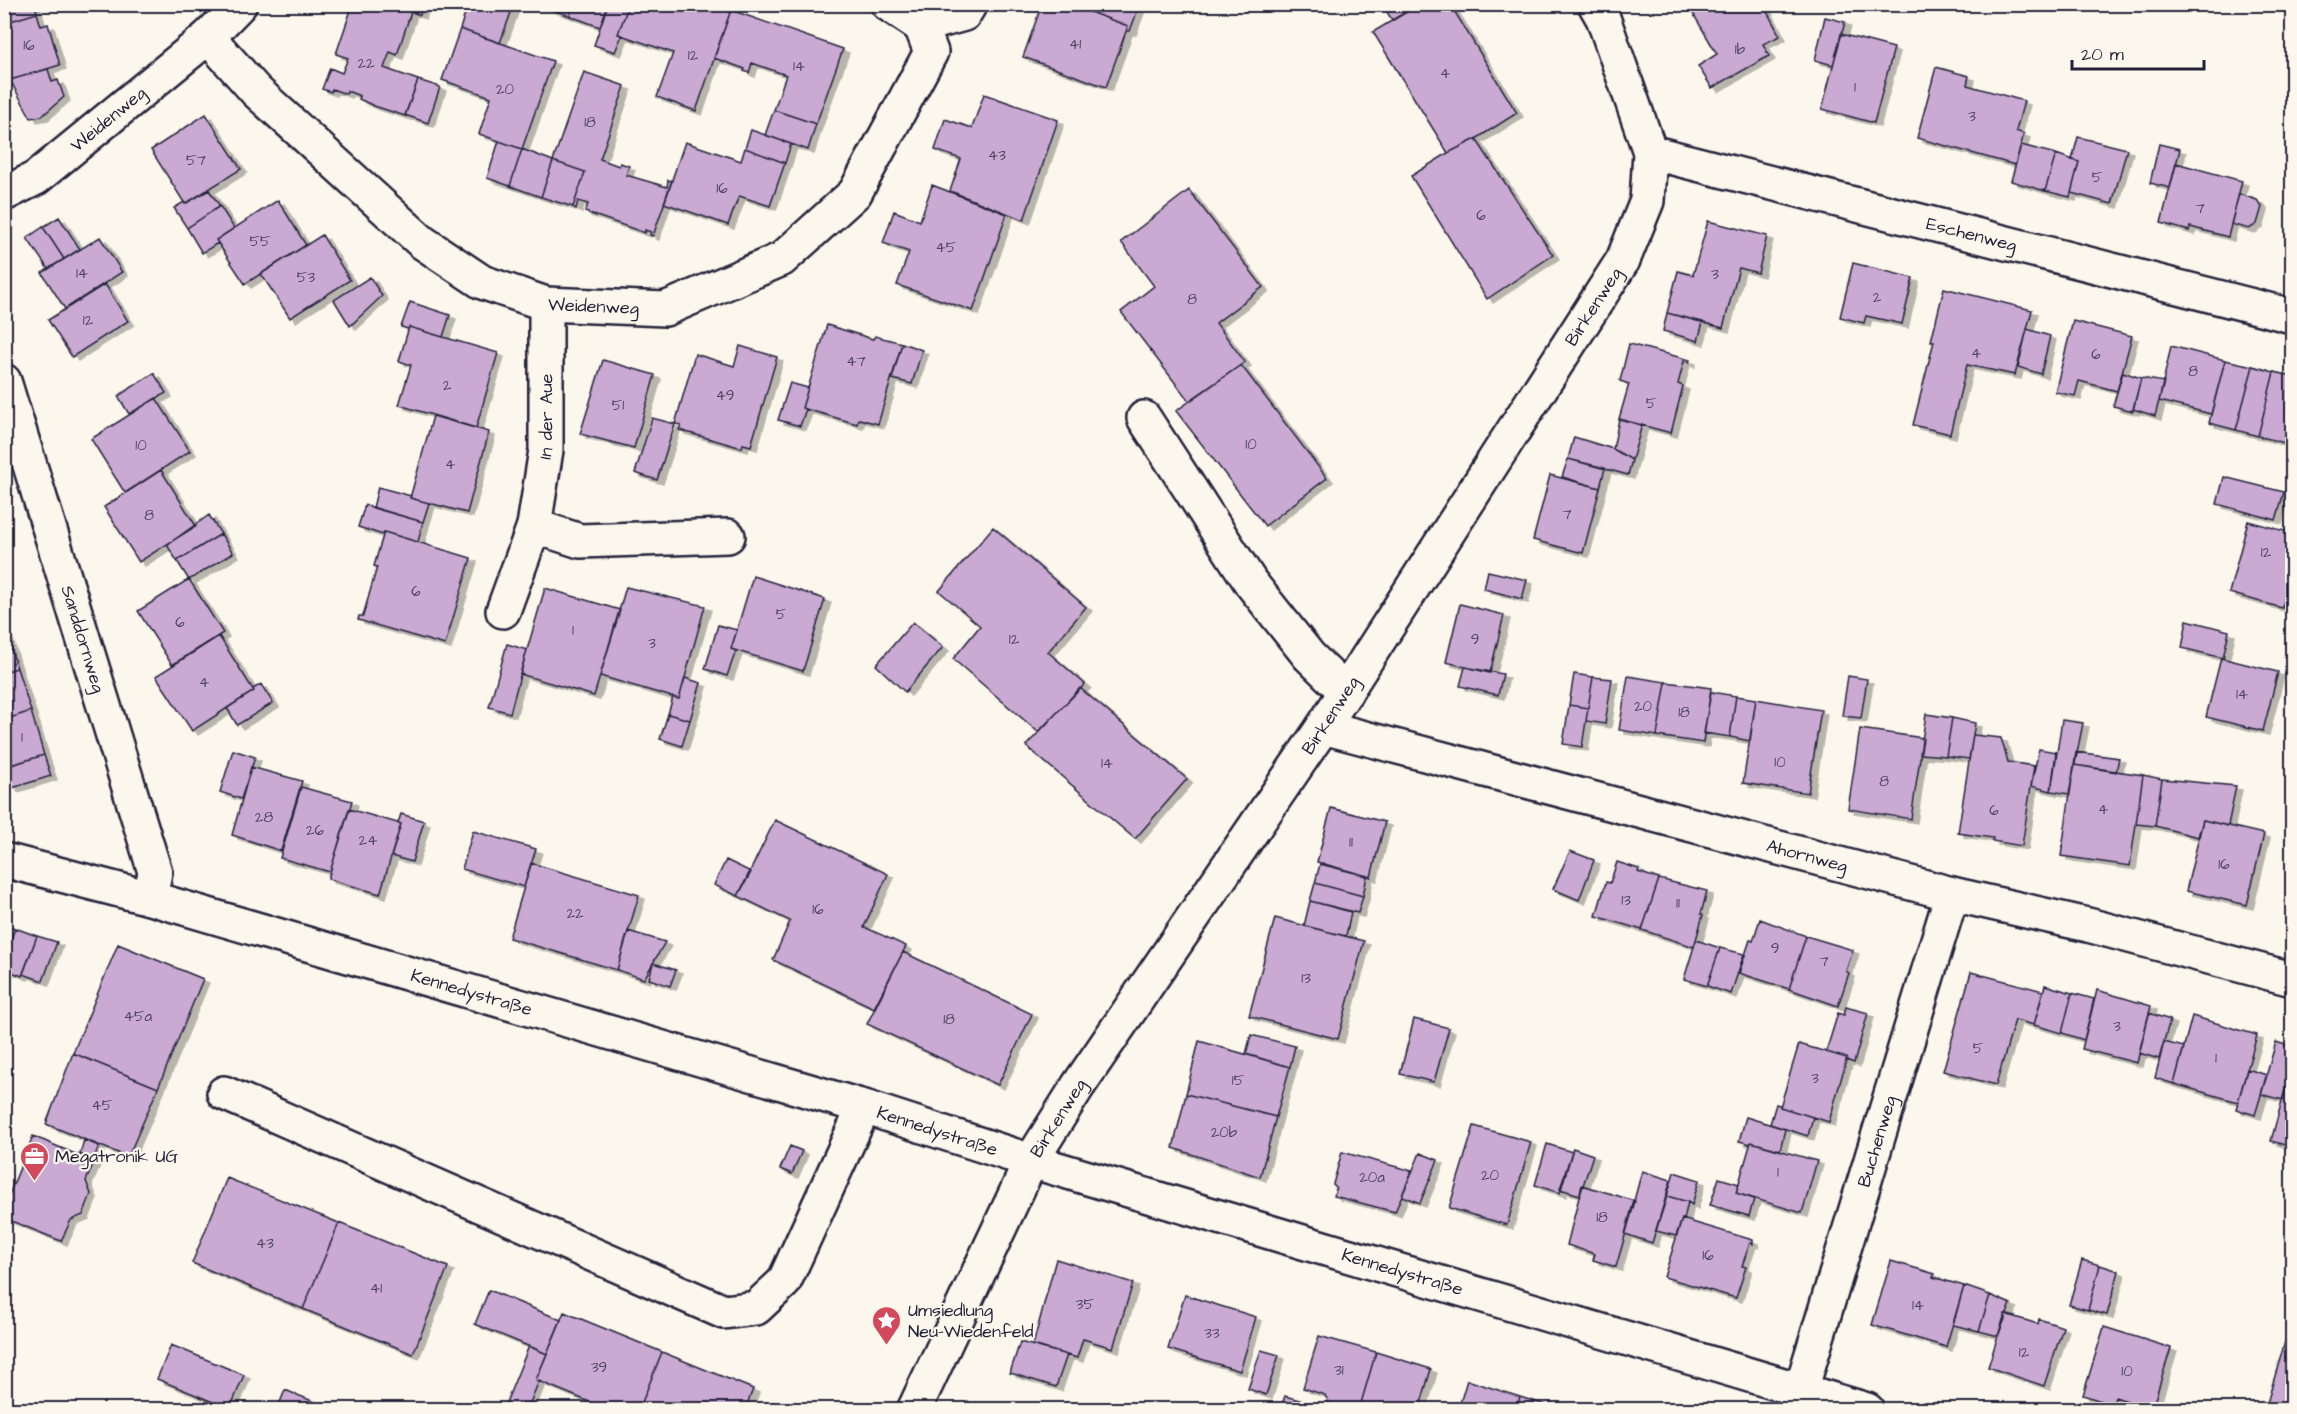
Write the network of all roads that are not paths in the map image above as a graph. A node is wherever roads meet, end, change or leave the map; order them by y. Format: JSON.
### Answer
{"nodes":[{"id":1,"x":240,"y":4,"type":"edge"},
{"id":2,"x":888,"y":4,"type":"edge"},
{"id":3,"x":970,"y":4,"type":"edge"},
{"id":4,"x":1595,"y":4,"type":"edge"},
{"id":5,"x":921,"y":26,"type":"junction"},
{"id":6,"x":208,"y":37,"type":"junction"},
{"id":7,"x":1650,"y":152,"type":"junction"},
{"id":8,"x":4,"y":194,"type":"edge"},
{"id":9,"x":546,"y":304,"type":"junction"},
{"id":10,"x":2292,"y":316,"type":"edge"},
{"id":11,"x":4,"y":381,"type":"edge"},
{"id":12,"x":1144,"y":418,"type":"dead end"},
{"id":13,"x":534,"y":526,"type":"junction"},
{"id":14,"x":728,"y":536,"type":"dead end"},
{"id":15,"x":503,"y":611,"type":"dead end"},
{"id":16,"x":1346,"y":692,"type":"junction"},
{"id":17,"x":1323,"y":728,"type":"junction"},
{"id":18,"x":4,"y":860,"type":"edge"},
{"id":19,"x":1952,"y":894,"type":"junction"},
{"id":20,"x":150,"y":898,"type":"junction"},
{"id":21,"x":2292,"y":978,"type":"edge"},
{"id":22,"x":224,"y":1092,"type":"dead end"},
{"id":23,"x":864,"y":1107,"type":"junction"},
{"id":24,"x":1031,"y":1161,"type":"junction"},
{"id":25,"x":1801,"y":1390,"type":"junction"},
{"id":26,"x":914,"y":1410,"type":"edge"},
{"id":27,"x":1867,"y":1410,"type":"edge"}],
"edges":[{"from":1,"to":6,"type":"street","name":"Weidenweg"},
{"from":2,"to":5,"type":"street"},
{"from":3,"to":5,"type":"street"},
{"from":4,"to":7,"type":"street","name":"Birkenweg"},
{"from":5,"to":9,"type":"street","name":"Weidenweg"},
{"from":6,"to":8,"type":"street","name":"Weidenweg"},
{"from":6,"to":9,"type":"street","name":"Weidenweg"},
{"from":7,"to":10,"type":"street","name":"Eschenweg"},
{"from":7,"to":16,"type":"street","name":"Birkenweg"},
{"from":9,"to":13,"type":"street","name":"In der Aue"},
{"from":11,"to":20,"type":"street","name":"Sanddornweg"},
{"from":12,"to":16,"type":"street"},
{"from":13,"to":14,"type":"street"},
{"from":13,"to":15,"type":"street","name":"In der Aue"},
{"from":16,"to":17,"type":"street","name":"Birkenweg"},
{"from":17,"to":19,"type":"street","name":"Ahornweg"},
{"from":17,"to":24,"type":"street","name":"Birkenweg"},
{"from":18,"to":20,"type":"street","name":"Kennedystraße"},
{"from":19,"to":21,"type":"street","name":"Ahornweg"},
{"from":19,"to":25,"type":"street","name":"Buchenweg"},
{"from":20,"to":23,"type":"street","name":"Kennedystraße"},
{"from":22,"to":23,"type":"street"},
{"from":23,"to":24,"type":"street","name":"Kennedystraße"},
{"from":24,"to":25,"type":"street","name":"Kennedystraße"},
{"from":24,"to":26,"type":"street","name":"Birkenweg"},
{"from":25,"to":27,"type":"street","name":"Kennedystraße"}]}
